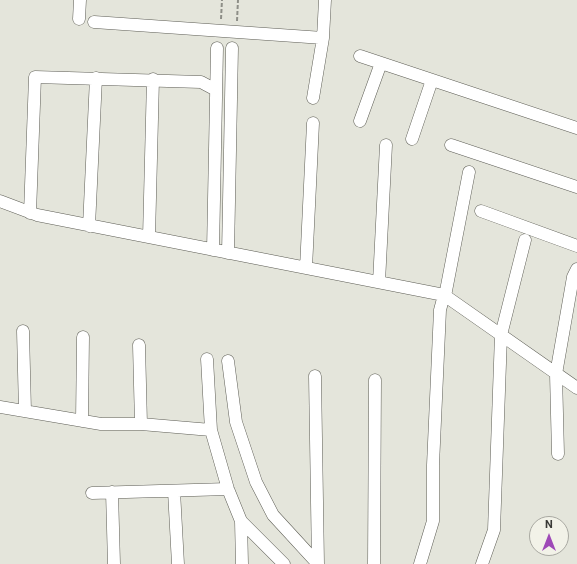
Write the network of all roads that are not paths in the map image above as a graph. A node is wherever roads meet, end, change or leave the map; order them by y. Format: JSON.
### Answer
{"nodes":[{"id":1,"x":80,"y":0,"type":"edge"},
{"id":2,"x":325,"y":0,"type":"edge"},
{"id":3,"x":79,"y":19,"type":"dead end"},
{"id":4,"x":94,"y":22,"type":"dead end"},
{"id":5,"x":323,"y":38,"type":"junction"},
{"id":6,"x":217,"y":48,"type":"dead end"},
{"id":7,"x":232,"y":48,"type":"dead end"},
{"id":8,"x":360,"y":56,"type":"dead end"},
{"id":9,"x":381,"y":63,"type":"junction"},
{"id":10,"x":96,"y":78,"type":"junction"},
{"id":11,"x":153,"y":79,"type":"junction"},
{"id":12,"x":432,"y":80,"type":"junction"},
{"id":13,"x":216,"y":90,"type":"junction"},
{"id":14,"x":313,"y":98,"type":"dead end"},
{"id":15,"x":360,"y":121,"type":"dead end"},
{"id":16,"x":313,"y":123,"type":"dead end"},
{"id":17,"x":577,"y":128,"type":"edge"},
{"id":18,"x":412,"y":139,"type":"dead end"},
{"id":19,"x":386,"y":145,"type":"dead end"},
{"id":20,"x":451,"y":145,"type":"dead end"},
{"id":21,"x":469,"y":172,"type":"dead end"},
{"id":22,"x":577,"y":187,"type":"edge"},
{"id":23,"x":0,"y":201,"type":"edge"},
{"id":24,"x":481,"y":211,"type":"dead end"},
{"id":25,"x":30,"y":213,"type":"junction"},
{"id":26,"x":89,"y":226,"type":"junction"},
{"id":27,"x":149,"y":237,"type":"junction"},
{"id":28,"x":525,"y":240,"type":"dead end"},
{"id":29,"x":577,"y":246,"type":"edge"},
{"id":30,"x":213,"y":250,"type":"junction"},
{"id":31,"x":228,"y":253,"type":"junction"},
{"id":32,"x":306,"y":268,"type":"junction"},
{"id":33,"x":577,"y":269,"type":"edge"},
{"id":34,"x":379,"y":282,"type":"junction"},
{"id":35,"x":445,"y":295,"type":"junction"},
{"id":36,"x":23,"y":331,"type":"dead end"},
{"id":37,"x":502,"y":335,"type":"junction"},
{"id":38,"x":83,"y":337,"type":"dead end"},
{"id":39,"x":139,"y":345,"type":"dead end"},
{"id":40,"x":207,"y":359,"type":"dead end"},
{"id":41,"x":228,"y":361,"type":"dead end"},
{"id":42,"x":556,"y":374,"type":"junction"},
{"id":43,"x":315,"y":376,"type":"dead end"},
{"id":44,"x":375,"y":380,"type":"dead end"},
{"id":45,"x":577,"y":388,"type":"edge"},
{"id":46,"x":0,"y":407,"type":"edge"},
{"id":47,"x":25,"y":411,"type":"junction"},
{"id":48,"x":82,"y":421,"type":"junction"},
{"id":49,"x":141,"y":424,"type":"junction"},
{"id":50,"x":211,"y":430,"type":"junction"},
{"id":51,"x":558,"y":454,"type":"dead end"},
{"id":52,"x":228,"y":490,"type":"junction"},
{"id":53,"x":174,"y":491,"type":"junction"},
{"id":54,"x":112,"y":492,"type":"junction"},
{"id":55,"x":92,"y":493,"type":"dead end"},
{"id":56,"x":242,"y":521,"type":"junction"},
{"id":57,"x":114,"y":564,"type":"edge"},
{"id":58,"x":178,"y":564,"type":"edge"},
{"id":59,"x":242,"y":564,"type":"edge"},
{"id":60,"x":284,"y":564,"type":"edge"},
{"id":61,"x":318,"y":564,"type":"edge"},
{"id":62,"x":374,"y":564,"type":"edge"},
{"id":63,"x":420,"y":564,"type":"edge"},
{"id":64,"x":482,"y":564,"type":"edge"}],
"edges":[{"from":1,"to":3,"type":"street"},
{"from":2,"to":5,"type":"street"},
{"from":4,"to":5,"type":"street"},
{"from":5,"to":14,"type":"street"},
{"from":6,"to":13,"type":"street"},
{"from":7,"to":31,"type":"street"},
{"from":8,"to":9,"type":"street"},
{"from":9,"to":12,"type":"street"},
{"from":9,"to":15,"type":"street"},
{"from":10,"to":11,"type":"street"},
{"from":10,"to":25,"type":"street"},
{"from":10,"to":26,"type":"street"},
{"from":11,"to":13,"type":"street"},
{"from":11,"to":27,"type":"street"},
{"from":12,"to":17,"type":"street"},
{"from":12,"to":18,"type":"street"},
{"from":13,"to":30,"type":"street"},
{"from":16,"to":32,"type":"street"},
{"from":19,"to":34,"type":"street"},
{"from":20,"to":22,"type":"street"},
{"from":21,"to":35,"type":"street"},
{"from":23,"to":25,"type":"street"},
{"from":24,"to":29,"type":"street"},
{"from":25,"to":26,"type":"street"},
{"from":26,"to":27,"type":"street"},
{"from":27,"to":30,"type":"street"},
{"from":28,"to":37,"type":"street"},
{"from":30,"to":31,"type":"street"},
{"from":31,"to":32,"type":"street"},
{"from":32,"to":34,"type":"street"},
{"from":33,"to":42,"type":"street"},
{"from":34,"to":35,"type":"street"},
{"from":35,"to":37,"type":"street"},
{"from":35,"to":63,"type":"street"},
{"from":36,"to":47,"type":"street"},
{"from":37,"to":42,"type":"street"},
{"from":37,"to":64,"type":"street"},
{"from":38,"to":48,"type":"street"},
{"from":39,"to":49,"type":"street"},
{"from":40,"to":50,"type":"street"},
{"from":41,"to":61,"type":"street"},
{"from":42,"to":45,"type":"street"},
{"from":42,"to":51,"type":"street"},
{"from":43,"to":61,"type":"street"},
{"from":44,"to":62,"type":"street"},
{"from":46,"to":47,"type":"street"},
{"from":47,"to":48,"type":"street"},
{"from":48,"to":49,"type":"street"},
{"from":49,"to":50,"type":"street"},
{"from":50,"to":52,"type":"street"},
{"from":52,"to":53,"type":"street"},
{"from":52,"to":56,"type":"street"},
{"from":53,"to":54,"type":"street"},
{"from":53,"to":58,"type":"street"},
{"from":54,"to":55,"type":"street"},
{"from":54,"to":57,"type":"street"},
{"from":56,"to":59,"type":"street"},
{"from":56,"to":60,"type":"street"}]}
